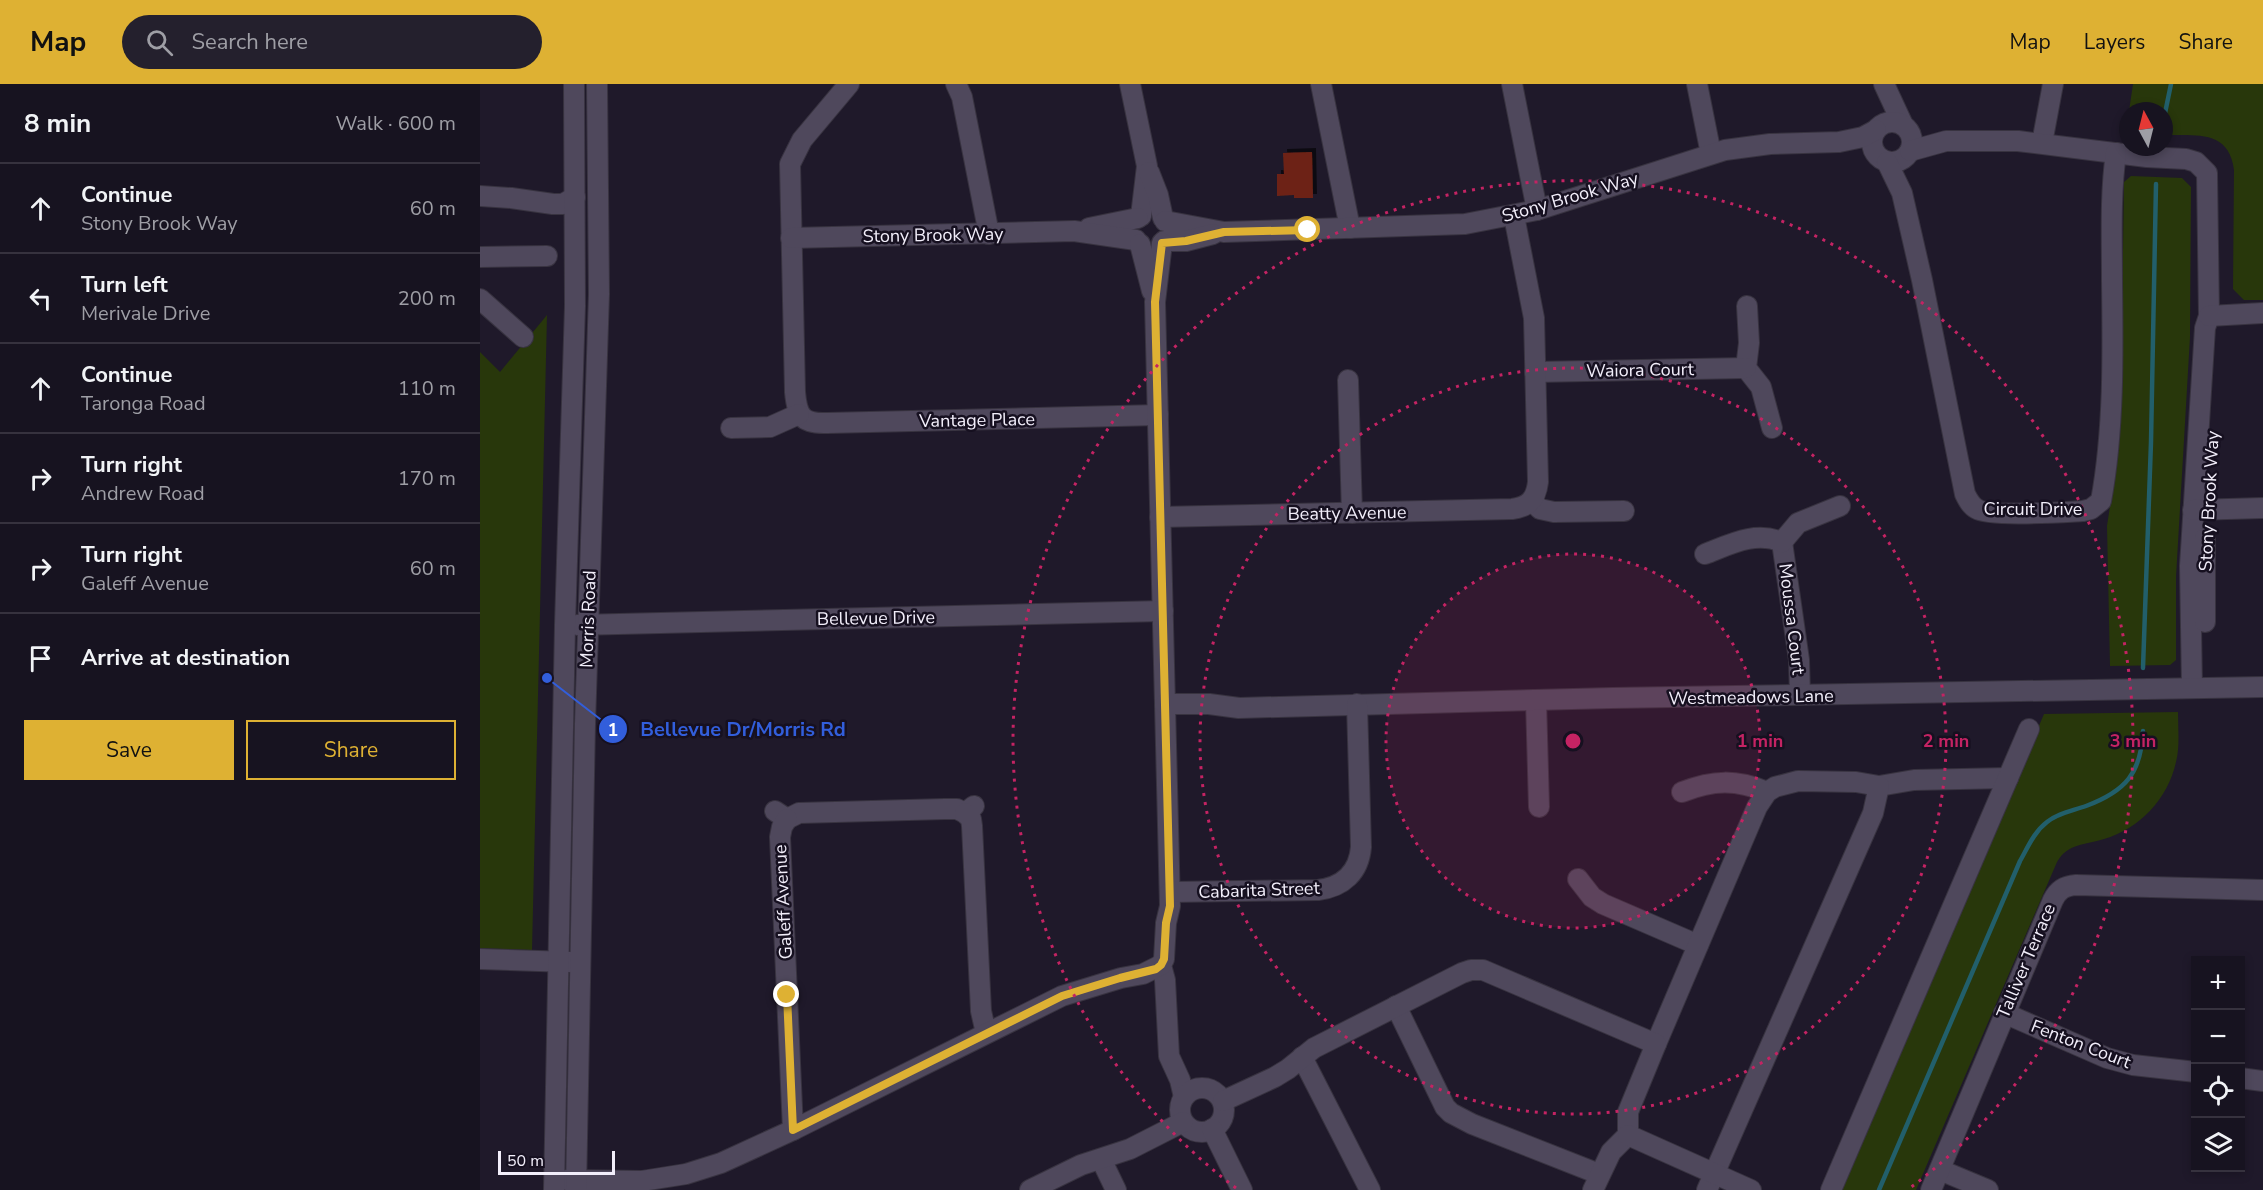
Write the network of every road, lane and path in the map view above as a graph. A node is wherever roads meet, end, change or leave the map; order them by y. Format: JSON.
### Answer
{"nodes":[{"id":1,"x":574,"y":84,"type":"edge"},
{"id":2,"x":597,"y":84,"type":"edge"},
{"id":3,"x":849,"y":84,"type":"edge"},
{"id":4,"x":956,"y":84,"type":"edge"},
{"id":5,"x":1131,"y":84,"type":"edge"},
{"id":6,"x":1322,"y":84,"type":"edge"},
{"id":7,"x":1512,"y":84,"type":"edge"},
{"id":8,"x":1697,"y":84,"type":"edge"},
{"id":9,"x":2053,"y":84,"type":"edge"},
{"id":10,"x":1878,"y":128,"type":"junction"},
{"id":11,"x":1905,"y":128,"type":"junction"},
{"id":12,"x":1946,"y":141,"type":"junction"},
{"id":13,"x":1839,"y":142,"type":"junction"},
{"id":14,"x":2042,"y":143,"type":"junction"},
{"id":15,"x":2116,"y":153,"type":"junction"},
{"id":16,"x":1711,"y":154,"type":"junction"},
{"id":17,"x":1894,"y":156,"type":"junction"},
{"id":18,"x":1147,"y":166,"type":"junction"},
{"id":19,"x":480,"y":196,"type":"edge"},
{"id":20,"x":575,"y":197,"type":"junction"},
{"id":21,"x":599,"y":197,"type":"junction"},
{"id":22,"x":1537,"y":210,"type":"junction"},
{"id":23,"x":1514,"y":216,"type":"junction"},
{"id":24,"x":1139,"y":217,"type":"junction"},
{"id":25,"x":1164,"y":219,"type":"junction"},
{"id":26,"x":1350,"y":228,"type":"junction"},
{"id":27,"x":1074,"y":231,"type":"junction"},
{"id":28,"x":1224,"y":232,"type":"junction"},
{"id":29,"x":989,"y":234,"type":"junction"},
{"id":30,"x":791,"y":238,"type":"junction"},
{"id":31,"x":1138,"y":242,"type":"junction"},
{"id":32,"x":1163,"y":242,"type":"junction"},
{"id":33,"x":480,"y":256,"type":"edge"},
{"id":34,"x":547,"y":256,"type":"dead end"},
{"id":35,"x":480,"y":299,"type":"edge"},
{"id":36,"x":1155,"y":302,"type":"junction"},
{"id":37,"x":1747,"y":306,"type":"dead end"},
{"id":38,"x":2263,"y":313,"type":"edge"},
{"id":39,"x":2209,"y":316,"type":"junction"},
{"id":40,"x":523,"y":337,"type":"dead end"},
{"id":41,"x":1746,"y":368,"type":"junction"},
{"id":42,"x":1535,"y":372,"type":"junction"},
{"id":43,"x":1348,"y":380,"type":"dead end"},
{"id":44,"x":799,"y":414,"type":"junction"},
{"id":45,"x":1158,"y":415,"type":"junction"},
{"id":46,"x":731,"y":428,"type":"dead end"},
{"id":47,"x":1772,"y":428,"type":"dead end"},
{"id":48,"x":1532,"y":501,"type":"junction"},
{"id":49,"x":1840,"y":506,"type":"dead end"},
{"id":50,"x":2263,"y":508,"type":"edge"},
{"id":51,"x":2199,"y":509,"type":"junction"},
{"id":52,"x":1624,"y":511,"type":"dead end"},
{"id":53,"x":1352,"y":513,"type":"junction"},
{"id":54,"x":1160,"y":517,"type":"junction"},
{"id":55,"x":1782,"y":542,"type":"junction"},
{"id":56,"x":1705,"y":554,"type":"dead end"},
{"id":57,"x":1163,"y":611,"type":"junction"},
{"id":58,"x":565,"y":625,"type":"junction"},
{"id":59,"x":589,"y":625,"type":"junction"},
{"id":60,"x":2263,"y":687,"type":"edge"},
{"id":61,"x":2199,"y":688,"type":"junction"},
{"id":62,"x":1800,"y":695,"type":"junction"},
{"id":63,"x":1536,"y":700,"type":"junction"},
{"id":64,"x":1357,"y":704,"type":"junction"},
{"id":65,"x":1165,"y":711,"type":"junction"},
{"id":66,"x":2030,"y":729,"type":"dead end"},
{"id":67,"x":2008,"y":778,"type":"junction"},
{"id":68,"x":1879,"y":786,"type":"junction"},
{"id":69,"x":1682,"y":792,"type":"dead end"},
{"id":70,"x":1767,"y":792,"type":"junction"},
{"id":71,"x":1539,"y":807,"type":"dead end"},
{"id":72,"x":1578,"y":879,"type":"dead end"},
{"id":73,"x":2263,"y":890,"type":"edge"},
{"id":74,"x":1170,"y":892,"type":"junction"},
{"id":75,"x":1698,"y":945,"type":"junction"},
{"id":76,"x":480,"y":959,"type":"edge"},
{"id":77,"x":558,"y":962,"type":"junction"},
{"id":78,"x":580,"y":962,"type":"junction"},
{"id":79,"x":1167,"y":972,"type":"junction"},
{"id":80,"x":1396,"y":1006,"type":"junction"},
{"id":81,"x":2004,"y":1013,"type":"junction"},
{"id":82,"x":986,"y":1033,"type":"junction"},
{"id":83,"x":1656,"y":1044,"type":"junction"},
{"id":84,"x":1174,"y":1053,"type":"junction"},
{"id":85,"x":1302,"y":1057,"type":"junction"},
{"id":86,"x":2191,"y":1071,"type":"edge"},
{"id":87,"x":2245,"y":1079,"type":"edge"},
{"id":88,"x":2263,"y":1081,"type":"edge"},
{"id":89,"x":1204,"y":1088,"type":"junction"},
{"id":90,"x":1184,"y":1097,"type":"junction"},
{"id":91,"x":1223,"y":1101,"type":"junction"},
{"id":92,"x":1183,"y":1122,"type":"junction"},
{"id":93,"x":1212,"y":1129,"type":"junction"},
{"id":94,"x":793,"y":1130,"type":"junction"},
{"id":95,"x":1628,"y":1135,"type":"junction"},
{"id":96,"x":1101,"y":1159,"type":"junction"},
{"id":97,"x":1940,"y":1170,"type":"junction"},
{"id":98,"x":1596,"y":1182,"type":"edge"},
{"id":99,"x":1711,"y":1182,"type":"edge"},
{"id":100,"x":554,"y":1185,"type":"edge"},
{"id":101,"x":576,"y":1185,"type":"edge"},
{"id":102,"x":1030,"y":1190,"type":"edge"},
{"id":103,"x":1116,"y":1190,"type":"edge"},
{"id":104,"x":1242,"y":1190,"type":"edge"},
{"id":105,"x":1370,"y":1190,"type":"edge"},
{"id":106,"x":1751,"y":1190,"type":"edge"},
{"id":107,"x":1831,"y":1190,"type":"edge"},
{"id":108,"x":1931,"y":1190,"type":"edge"},
{"id":109,"x":1988,"y":1190,"type":"edge"}],
"edges":[{"from":1,"to":20,"type":"street","name":"Morris Road"},
{"from":2,"to":21,"type":"street","name":"Morris Road"},
{"from":3,"to":30,"type":"street"},
{"from":4,"to":29,"type":"street"},
{"from":5,"to":18,"type":"street"},
{"from":6,"to":26,"type":"street"},
{"from":7,"to":22,"type":"street"},
{"from":8,"to":16,"type":"street"},
{"from":9,"to":14,"type":"street"},
{"from":10,"to":11,"type":"street"},
{"from":10,"to":11,"type":"street"},
{"from":10,"to":13,"type":"street","name":"Stony Brook Way"},
{"from":10,"to":17,"type":"street"},
{"from":11,"to":12,"type":"street","name":"Stony Brook Way"},
{"from":11,"to":17,"type":"street"},
{"from":12,"to":14,"type":"street","name":"Stony Brook Way"},
{"from":12,"to":17,"type":"street","name":"Stony Brook Way"},
{"from":13,"to":16,"type":"street","name":"Stony Brook Way"},
{"from":13,"to":17,"type":"street","name":"Stony Brook Way"},
{"from":14,"to":15,"type":"street","name":"Stony Brook Way"},
{"from":15,"to":17,"type":"street","name":"Circuit Drive"},
{"from":15,"to":39,"type":"street","name":"Stony Brook Way"},
{"from":16,"to":22,"type":"street","name":"Stony Brook Way"},
{"from":18,"to":24,"type":"street"},
{"from":18,"to":25,"type":"street"},
{"from":19,"to":20,"type":"street"},
{"from":20,"to":21,"type":"street"},
{"from":20,"to":58,"type":"street","name":"Morris Road"},
{"from":21,"to":59,"type":"street","name":"Morris Road"},
{"from":22,"to":23,"type":"street","name":"Stony Brook Way"},
{"from":23,"to":26,"type":"street","name":"Stony Brook Way"},
{"from":23,"to":42,"type":"street"},
{"from":24,"to":25,"type":"street"},
{"from":24,"to":27,"type":"street","name":"Stony Brook Way"},
{"from":24,"to":31,"type":"street"},
{"from":25,"to":28,"type":"street","name":"Stony Brook Way"},
{"from":25,"to":32,"type":"street"},
{"from":26,"to":28,"type":"street","name":"Stony Brook Way"},
{"from":27,"to":29,"type":"street","name":"Stony Brook Way"},
{"from":27,"to":31,"type":"street","name":"Stony Brook Way"},
{"from":28,"to":32,"type":"street","name":"Stony Brook Way"},
{"from":29,"to":30,"type":"street","name":"Stony Brook Way"},
{"from":30,"to":44,"type":"street"},
{"from":31,"to":32,"type":"street"},
{"from":31,"to":36,"type":"street"},
{"from":32,"to":36,"type":"street"},
{"from":33,"to":34,"type":"street"},
{"from":35,"to":40,"type":"street"},
{"from":36,"to":45,"type":"street"},
{"from":37,"to":41,"type":"street"},
{"from":38,"to":39,"type":"street"},
{"from":39,"to":51,"type":"street","name":"Stony Brook Way"},
{"from":41,"to":42,"type":"street","name":"Waiora Court"},
{"from":41,"to":47,"type":"street"},
{"from":42,"to":48,"type":"street"},
{"from":43,"to":53,"type":"street"},
{"from":44,"to":45,"type":"street","name":"Vantage Place"},
{"from":44,"to":46,"type":"street"},
{"from":45,"to":54,"type":"street"},
{"from":48,"to":52,"type":"street"},
{"from":48,"to":53,"type":"street","name":"Beatty Avenue"},
{"from":49,"to":55,"type":"street","name":"Moussa Court"},
{"from":50,"to":51,"type":"street"},
{"from":51,"to":61,"type":"street","name":"Stony Brook Way"},
{"from":53,"to":54,"type":"street","name":"Beatty Avenue"},
{"from":54,"to":57,"type":"street"},
{"from":55,"to":56,"type":"street","name":"Moussa Court"},
{"from":55,"to":62,"type":"street","name":"Moussa Court"},
{"from":57,"to":59,"type":"street","name":"Bellevue Drive"},
{"from":57,"to":65,"type":"street"},
{"from":58,"to":59,"type":"street","name":"Bellevue Drive"},
{"from":58,"to":77,"type":"street","name":"Morris Road"},
{"from":59,"to":78,"type":"street","name":"Morris Road"},
{"from":60,"to":61,"type":"street","name":"Westmeadows Lane"},
{"from":61,"to":62,"type":"street","name":"Westmeadows Lane"},
{"from":62,"to":63,"type":"street","name":"Westmeadows Lane"},
{"from":63,"to":64,"type":"street","name":"Westmeadows Lane"},
{"from":63,"to":71,"type":"street"},
{"from":64,"to":65,"type":"street","name":"Westmeadows Lane"},
{"from":64,"to":74,"type":"street","name":"Cabarita Street"},
{"from":65,"to":74,"type":"street"},
{"from":66,"to":67,"type":"street"},
{"from":67,"to":68,"type":"street"},
{"from":67,"to":107,"type":"street"},
{"from":68,"to":70,"type":"street"},
{"from":68,"to":99,"type":"street"},
{"from":69,"to":70,"type":"street"},
{"from":70,"to":75,"type":"street"},
{"from":72,"to":75,"type":"street"},
{"from":73,"to":81,"type":"street","name":"Talliver Terrace"},
{"from":74,"to":79,"type":"street"},
{"from":75,"to":83,"type":"street"},
{"from":76,"to":77,"type":"street"},
{"from":77,"to":78,"type":"street"},
{"from":77,"to":100,"type":"street","name":"Morris Road"},
{"from":78,"to":101,"type":"street","name":"Morris Road"},
{"from":79,"to":82,"type":"street"},
{"from":79,"to":84,"type":"street"},
{"from":80,"to":83,"type":"street"},
{"from":80,"to":85,"type":"street"},
{"from":80,"to":98,"type":"street"},
{"from":81,"to":86,"type":"street","name":"Fenton Court"},
{"from":81,"to":97,"type":"street","name":"Talliver Terrace"},
{"from":82,"to":94,"type":"street"},
{"from":82,"to":94,"type":"street","name":"Galeff Avenue"},
{"from":83,"to":95,"type":"street"},
{"from":84,"to":89,"type":"street"},
{"from":84,"to":90,"type":"street"},
{"from":85,"to":91,"type":"street"},
{"from":85,"to":105,"type":"street"},
{"from":87,"to":88,"type":"street"},
{"from":89,"to":90,"type":"street"},
{"from":89,"to":91,"type":"street"},
{"from":90,"to":92,"type":"street"},
{"from":91,"to":93,"type":"street"},
{"from":92,"to":93,"type":"street"},
{"from":92,"to":96,"type":"street"},
{"from":93,"to":104,"type":"street"},
{"from":94,"to":101,"type":"street"},
{"from":95,"to":98,"type":"street"},
{"from":95,"to":99,"type":"street"},
{"from":96,"to":102,"type":"street"},
{"from":96,"to":103,"type":"street"},
{"from":97,"to":108,"type":"street","name":"Talliver Terrace"},
{"from":97,"to":109,"type":"street"},
{"from":99,"to":106,"type":"street"},
{"from":100,"to":101,"type":"street"}]}
